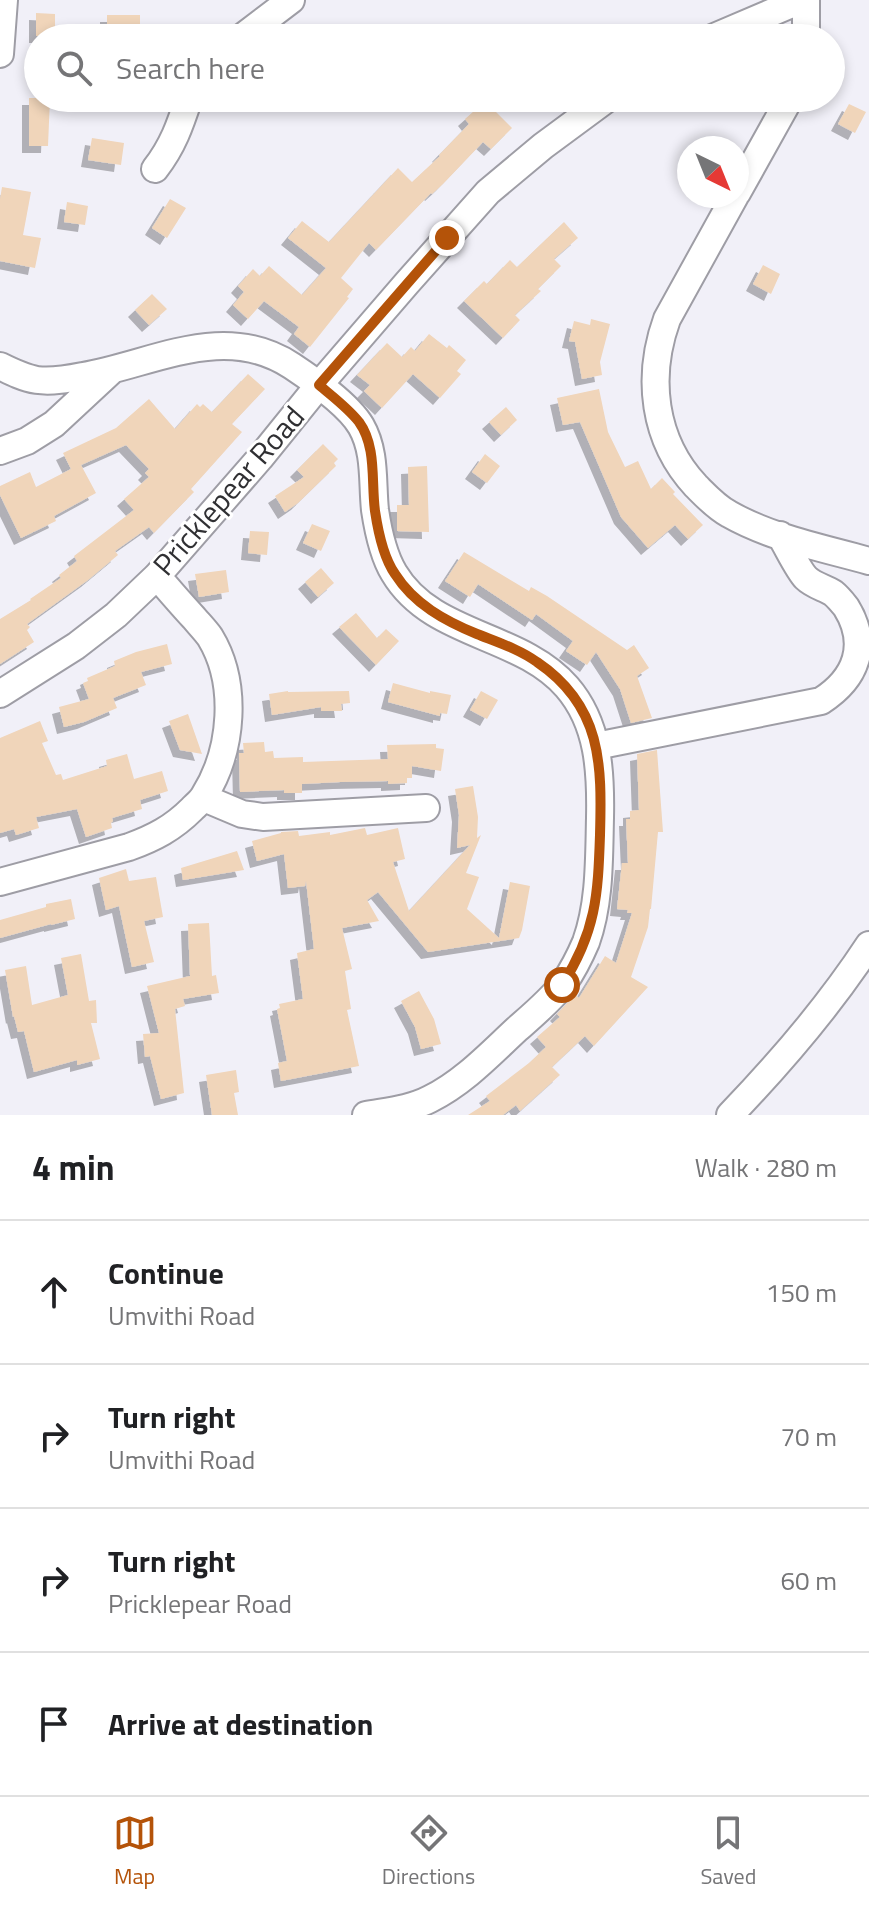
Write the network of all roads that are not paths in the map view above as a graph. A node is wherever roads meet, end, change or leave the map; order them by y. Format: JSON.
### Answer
{"nodes":[{"id":1,"x":4,"y":0,"type":"edge"},
{"id":2,"x":291,"y":0,"type":"edge"},
{"id":3,"x":804,"y":0,"type":"edge"},
{"id":4,"x":259,"y":24,"type":"edge"},
{"id":5,"x":746,"y":24,"type":"edge"},
{"id":6,"x":805,"y":24,"type":"edge"},
{"id":7,"x":0,"y":54,"type":"edge"},
{"id":8,"x":185,"y":112,"type":"edge"},
{"id":9,"x":589,"y":112,"type":"edge"},
{"id":10,"x":782,"y":112,"type":"edge"},
{"id":11,"x":155,"y":169,"type":"dead end"},
{"id":12,"x":749,"y":171,"type":"edge"},
{"id":13,"x":728,"y":208,"type":"edge"},
{"id":14,"x":0,"y":366,"type":"edge"},
{"id":15,"x":110,"y":372,"type":"junction"},
{"id":16,"x":319,"y":385,"type":"junction"},
{"id":17,"x":0,"y":451,"type":"edge"},
{"id":18,"x":780,"y":535,"type":"junction"},
{"id":19,"x":869,"y":561,"type":"edge"},
{"id":20,"x":157,"y":576,"type":"junction"},
{"id":21,"x":0,"y":694,"type":"edge"},
{"id":22,"x":596,"y":746,"type":"junction"},
{"id":23,"x":204,"y":798,"type":"junction"},
{"id":24,"x":426,"y":808,"type":"dead end"},
{"id":25,"x":0,"y":882,"type":"edge"},
{"id":26,"x":869,"y":945,"type":"edge"},
{"id":27,"x":366,"y":1115,"type":"edge"},
{"id":28,"x":730,"y":1115,"type":"edge"}],
"edges":[{"from":1,"to":7,"type":"street"},
{"from":2,"to":4,"type":"street"},
{"from":3,"to":5,"type":"street"},
{"from":3,"to":6,"type":"street"},
{"from":8,"to":11,"type":"street"},
{"from":9,"to":16,"type":"street","name":"Pricklepear Road"},
{"from":10,"to":12,"type":"street"},
{"from":13,"to":18,"type":"street"},
{"from":14,"to":15,"type":"street"},
{"from":15,"to":16,"type":"street"},
{"from":15,"to":17,"type":"street"},
{"from":16,"to":20,"type":"street","name":"Pricklepear Road"},
{"from":16,"to":22,"type":"street"},
{"from":18,"to":19,"type":"street"},
{"from":18,"to":22,"type":"street"},
{"from":20,"to":21,"type":"street","name":"Pricklepear Road"},
{"from":20,"to":23,"type":"street"},
{"from":22,"to":27,"type":"street"},
{"from":23,"to":24,"type":"street"},
{"from":23,"to":25,"type":"street"},
{"from":26,"to":28,"type":"street"}]}
